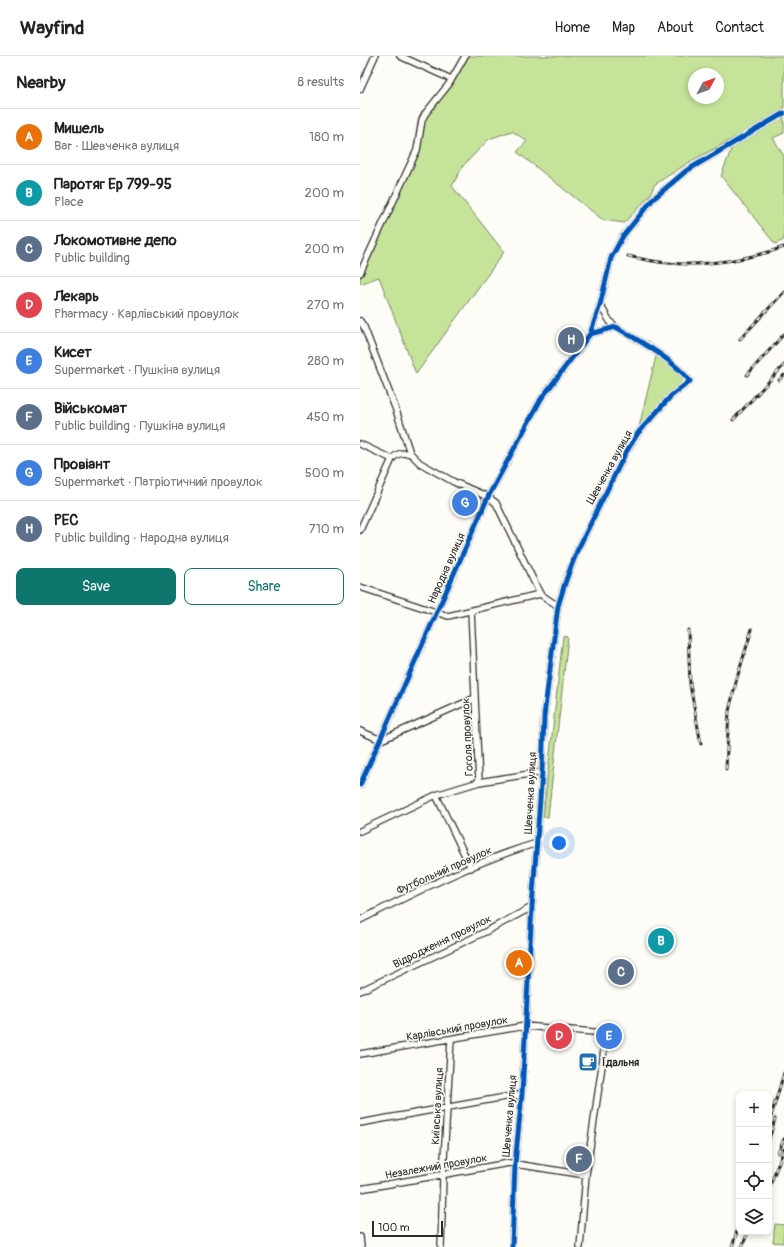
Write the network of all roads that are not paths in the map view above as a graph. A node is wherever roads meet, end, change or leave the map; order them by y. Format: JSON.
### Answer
{"nodes":[{"id":1,"x":375,"y":56,"type":"edge"},
{"id":2,"x":400,"y":56,"type":"edge"},
{"id":3,"x":465,"y":56,"type":"edge"},
{"id":4,"x":416,"y":59,"type":"edge"},
{"id":5,"x":452,"y":79,"type":"junction"},
{"id":6,"x":360,"y":89,"type":"edge"},
{"id":7,"x":784,"y":113,"type":"edge"},
{"id":8,"x":360,"y":273,"type":"edge"},
{"id":9,"x":600,"y":305,"type":"junction"},
{"id":10,"x":360,"y":321,"type":"edge"},
{"id":11,"x":616,"y":327,"type":"junction"},
{"id":12,"x":590,"y":334,"type":"junction"},
{"id":13,"x":360,"y":444,"type":"edge"},
{"id":14,"x":410,"y":453,"type":"junction"},
{"id":15,"x":392,"y":459,"type":"junction"},
{"id":16,"x":488,"y":497,"type":"junction"},
{"id":17,"x":360,"y":530,"type":"edge"},
{"id":18,"x":360,"y":587,"type":"edge"},
{"id":19,"x":540,"y":594,"type":"junction"},
{"id":20,"x":558,"y":606,"type":"junction"},
{"id":21,"x":471,"y":611,"type":"junction"},
{"id":22,"x":437,"y":612,"type":"junction"},
{"id":23,"x":475,"y":698,"type":"junction"},
{"id":24,"x":360,"y":731,"type":"edge"},
{"id":25,"x":381,"y":740,"type":"junction"},
{"id":26,"x":542,"y":772,"type":"junction"},
{"id":27,"x":479,"y":782,"type":"junction"},
{"id":28,"x":360,"y":785,"type":"edge"},
{"id":29,"x":436,"y":795,"type":"junction"},
{"id":30,"x":360,"y":830,"type":"edge"},
{"id":31,"x":538,"y":843,"type":"junction"},
{"id":32,"x":471,"y":868,"type":"junction"},
{"id":33,"x":532,"y":907,"type":"junction"},
{"id":34,"x":360,"y":920,"type":"edge"},
{"id":35,"x":360,"y":991,"type":"edge"},
{"id":36,"x":525,"y":1026,"type":"junction"},
{"id":37,"x":451,"y":1039,"type":"junction"},
{"id":38,"x":360,"y":1054,"type":"edge"},
{"id":39,"x":522,"y":1094,"type":"junction"},
{"id":40,"x":447,"y":1108,"type":"junction"},
{"id":41,"x":360,"y":1123,"type":"edge"},
{"id":42,"x":515,"y":1164,"type":"junction"},
{"id":43,"x":586,"y":1175,"type":"junction"},
{"id":44,"x":443,"y":1176,"type":"junction"},
{"id":45,"x":360,"y":1190,"type":"edge"},
{"id":46,"x":360,"y":1237,"type":"edge"},
{"id":47,"x":361,"y":1247,"type":"edge"},
{"id":48,"x":441,"y":1247,"type":"edge"},
{"id":49,"x":512,"y":1247,"type":"edge"},
{"id":50,"x":580,"y":1247,"type":"edge"}],
"edges":[{"from":1,"to":6,"type":"street"},
{"from":2,"to":4,"type":"street"},
{"from":3,"to":5,"type":"street"},
{"from":4,"to":5,"type":"street"},
{"from":5,"to":8,"type":"street"},
{"from":7,"to":9,"type":"street","name":"Народна вулиця"},
{"from":9,"to":11,"type":"street"},
{"from":9,"to":12,"type":"street","name":"Народна вулиця"},
{"from":10,"to":14,"type":"street"},
{"from":11,"to":12,"type":"street"},
{"from":11,"to":20,"type":"street","name":"Шевченка вулиця"},
{"from":12,"to":16,"type":"street","name":"Народна вулиця"},
{"from":13,"to":15,"type":"street"},
{"from":14,"to":15,"type":"street"},
{"from":14,"to":16,"type":"street"},
{"from":15,"to":17,"type":"street"},
{"from":16,"to":19,"type":"street"},
{"from":16,"to":22,"type":"street","name":"Народна вулиця"},
{"from":18,"to":22,"type":"street"},
{"from":19,"to":20,"type":"street"},
{"from":19,"to":21,"type":"street"},
{"from":20,"to":26,"type":"street","name":"Шевченка вулиця"},
{"from":21,"to":22,"type":"street"},
{"from":21,"to":23,"type":"street","name":"Гоголя провулок"},
{"from":22,"to":25,"type":"street","name":"Народна вулиця"},
{"from":23,"to":25,"type":"street"},
{"from":23,"to":27,"type":"street","name":"Гоголя провулок"},
{"from":24,"to":25,"type":"street"},
{"from":25,"to":28,"type":"street","name":"Народна вулиця"},
{"from":26,"to":27,"type":"street"},
{"from":26,"to":31,"type":"street","name":"Шевченка вулиця"},
{"from":27,"to":29,"type":"street","name":"Гоголя провулок"},
{"from":29,"to":30,"type":"street","name":"Гоголя провулок"},
{"from":29,"to":32,"type":"street"},
{"from":31,"to":32,"type":"street","name":"Футбольний провулок"},
{"from":31,"to":33,"type":"street","name":"Шевченка вулиця"},
{"from":32,"to":34,"type":"street","name":"Футбольний провулок"},
{"from":33,"to":35,"type":"street","name":"Відродження провулок"},
{"from":33,"to":36,"type":"street","name":"Шевченка вулиця"},
{"from":36,"to":37,"type":"street","name":"Карлівський провулок"},
{"from":36,"to":39,"type":"street","name":"Шевченка вулиця"},
{"from":36,"to":43,"type":"street","name":"Карлівський провулок"},
{"from":37,"to":38,"type":"street","name":"Карлівський провулок"},
{"from":37,"to":40,"type":"street","name":"Київська вулиця"},
{"from":39,"to":40,"type":"street"},
{"from":39,"to":42,"type":"street","name":"Шевченка вулиця"},
{"from":40,"to":41,"type":"street"},
{"from":40,"to":44,"type":"street","name":"Київська вулиця"},
{"from":42,"to":43,"type":"street","name":"Незалежний провулок"},
{"from":42,"to":44,"type":"street","name":"Незалежний провулок"},
{"from":42,"to":49,"type":"street","name":"Шевченка вулиця"},
{"from":43,"to":50,"type":"street"},
{"from":44,"to":45,"type":"street","name":"Незалежний провулок"},
{"from":44,"to":48,"type":"street","name":"Київська вулиця"},
{"from":46,"to":47,"type":"street"}]}
